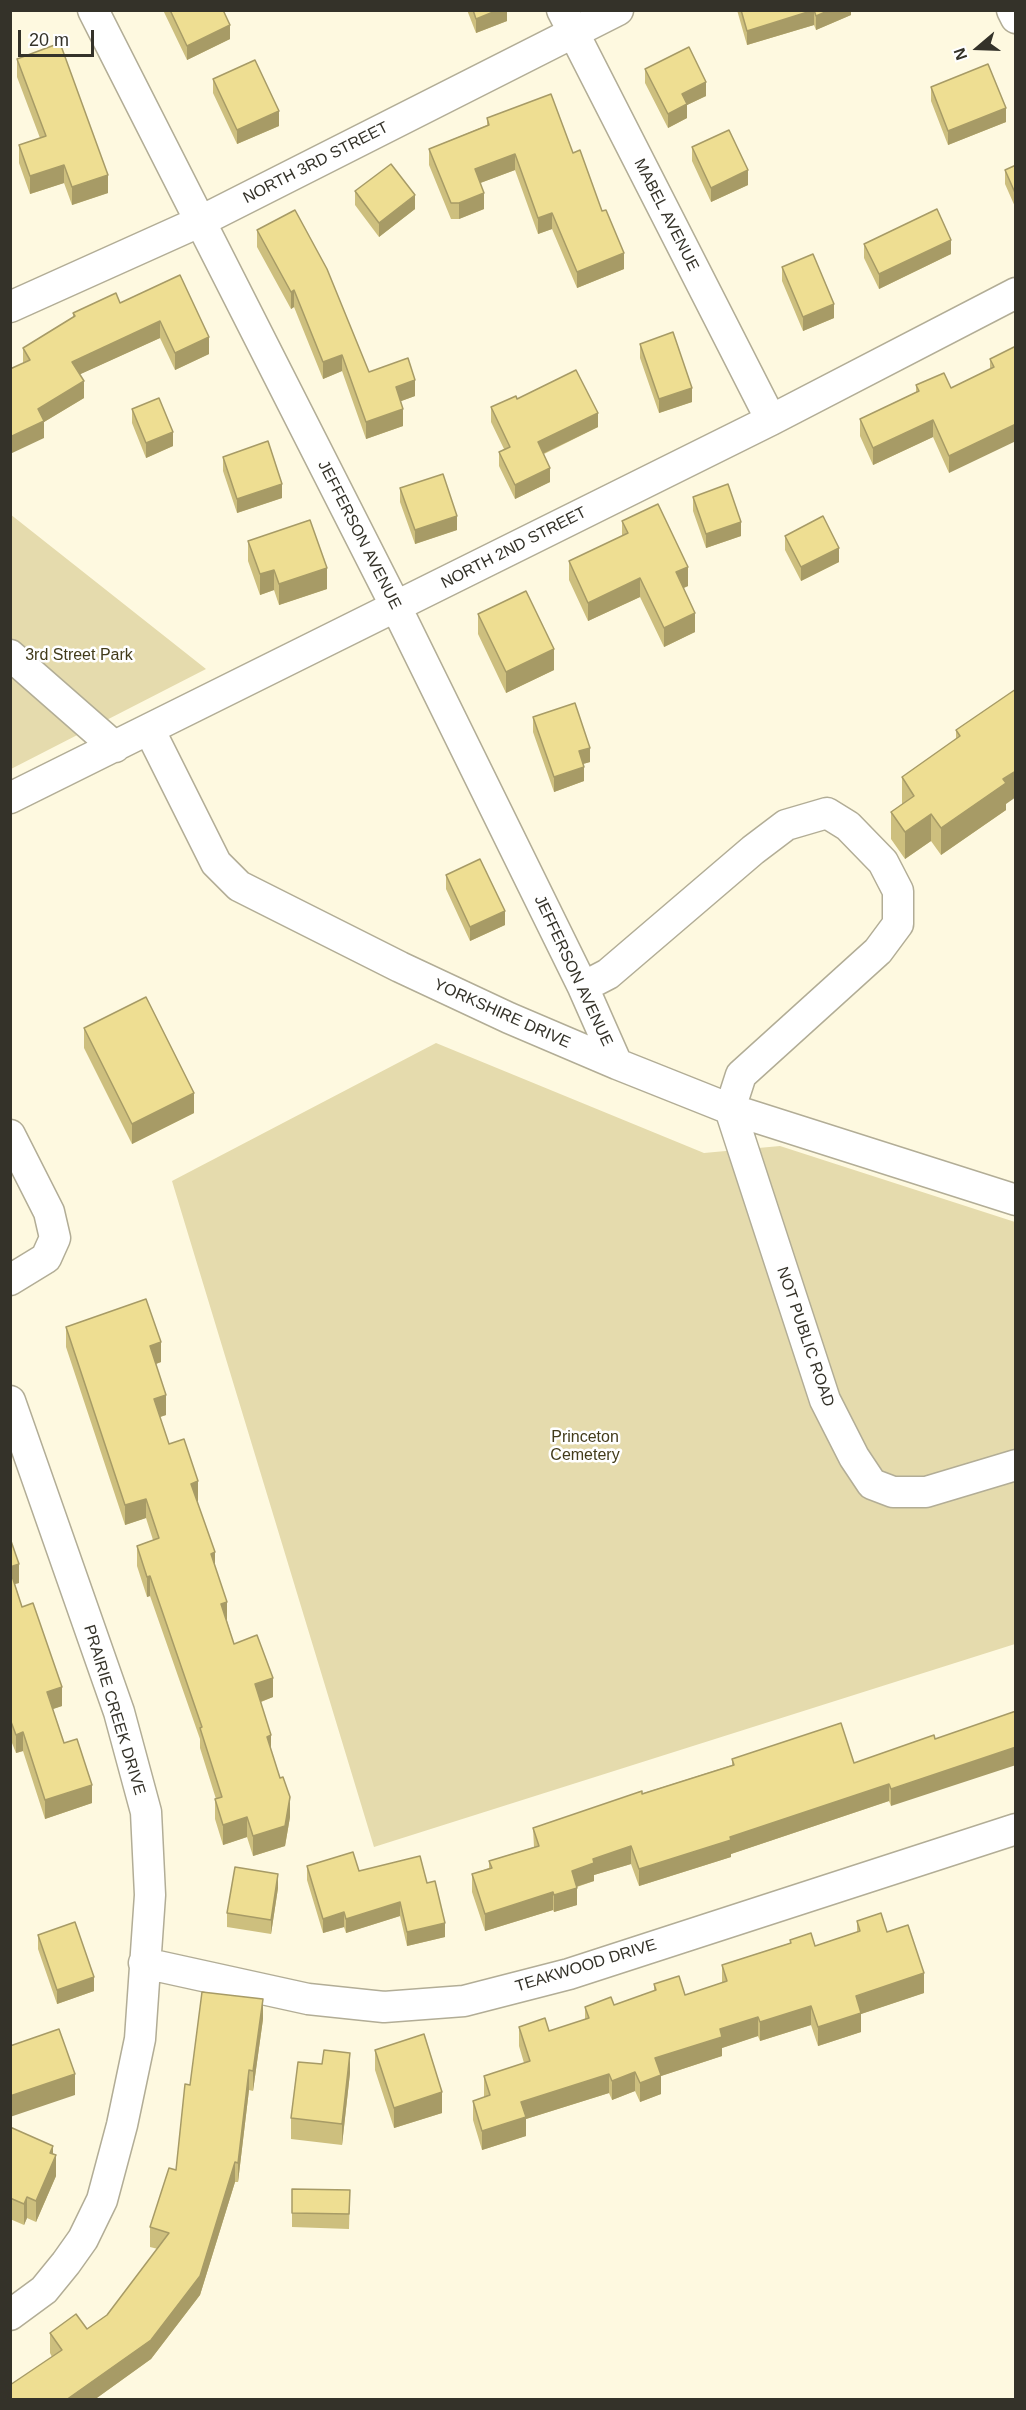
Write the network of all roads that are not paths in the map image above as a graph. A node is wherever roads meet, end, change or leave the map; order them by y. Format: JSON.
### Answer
{"nodes":[{"id":1,"x":93,"y":10,"type":"edge"},
{"id":2,"x":618,"y":10,"type":"edge"},
{"id":3,"x":1012,"y":10,"type":"edge"},
{"id":4,"x":1016,"y":18,"type":"edge"},
{"id":5,"x":567,"y":22,"type":"edge"},
{"id":6,"x":199,"y":222,"type":"junction"},
{"id":7,"x":1016,"y":293,"type":"edge"},
{"id":8,"x":10,"y":307,"type":"edge"},
{"id":9,"x":771,"y":420,"type":"junction"},
{"id":10,"x":396,"y":607,"type":"junction"},
{"id":11,"x":10,"y":655,"type":"edge"},
{"id":12,"x":149,"y":729,"type":"junction"},
{"id":13,"x":115,"y":747,"type":"junction"},
{"id":14,"x":10,"y":798,"type":"edge"},
{"id":15,"x":583,"y":987,"type":"junction"},
{"id":16,"x":617,"y":1064,"type":"junction"},
{"id":17,"x":730,"y":1109,"type":"junction"},
{"id":18,"x":10,"y":1135,"type":"edge"},
{"id":19,"x":1016,"y":1200,"type":"edge"},
{"id":20,"x":10,"y":1280,"type":"edge"},
{"id":21,"x":10,"y":1401,"type":"edge"},
{"id":22,"x":1016,"y":1465,"type":"edge"},
{"id":23,"x":1016,"y":1829,"type":"edge"},
{"id":24,"x":144,"y":1963,"type":"junction"},
{"id":25,"x":10,"y":2315,"type":"edge"}],
"edges":[{"from":1,"to":6,"type":"street","name":"JEFFERSON AVENUE"},
{"from":2,"to":5,"type":"street","name":"NORTH 3RD STREET"},
{"from":3,"to":4,"type":"street"},
{"from":5,"to":6,"type":"street","name":"NORTH 3RD STREET"},
{"from":5,"to":9,"type":"street","name":"MABEL AVENUE"},
{"from":6,"to":8,"type":"street","name":"NORTH 3RD STREET"},
{"from":6,"to":10,"type":"street","name":"JEFFERSON AVENUE"},
{"from":7,"to":9,"type":"street","name":"NORTH 2ND STREET"},
{"from":9,"to":10,"type":"street","name":"NORTH 2ND STREET"},
{"from":10,"to":12,"type":"street","name":"NORTH 2ND STREET"},
{"from":10,"to":15,"type":"street","name":"JEFFERSON AVENUE"},
{"from":11,"to":13,"type":"street"},
{"from":12,"to":13,"type":"street","name":"NORTH 2ND STREET"},
{"from":12,"to":16,"type":"street","name":"YORKSHIRE DRIVE"},
{"from":13,"to":14,"type":"street","name":"NORTH 2ND STREET"},
{"from":15,"to":16,"type":"street","name":"JEFFERSON AVENUE"},
{"from":15,"to":17,"type":"street"},
{"from":16,"to":17,"type":"street","name":"YORKSHIRE DRIVE"},
{"from":17,"to":19,"type":"street","name":"YORKSHIRE DRIVE"},
{"from":17,"to":22,"type":"street","name":"NOT PUBLIC ROAD"},
{"from":18,"to":20,"type":"street"},
{"from":21,"to":24,"type":"street","name":"PRAIRIE CREEK DRIVE"},
{"from":23,"to":24,"type":"street","name":"TEAKWOOD DRIVE"},
{"from":24,"to":25,"type":"street","name":"PRAIRIE CREEK DRIVE"}]}
